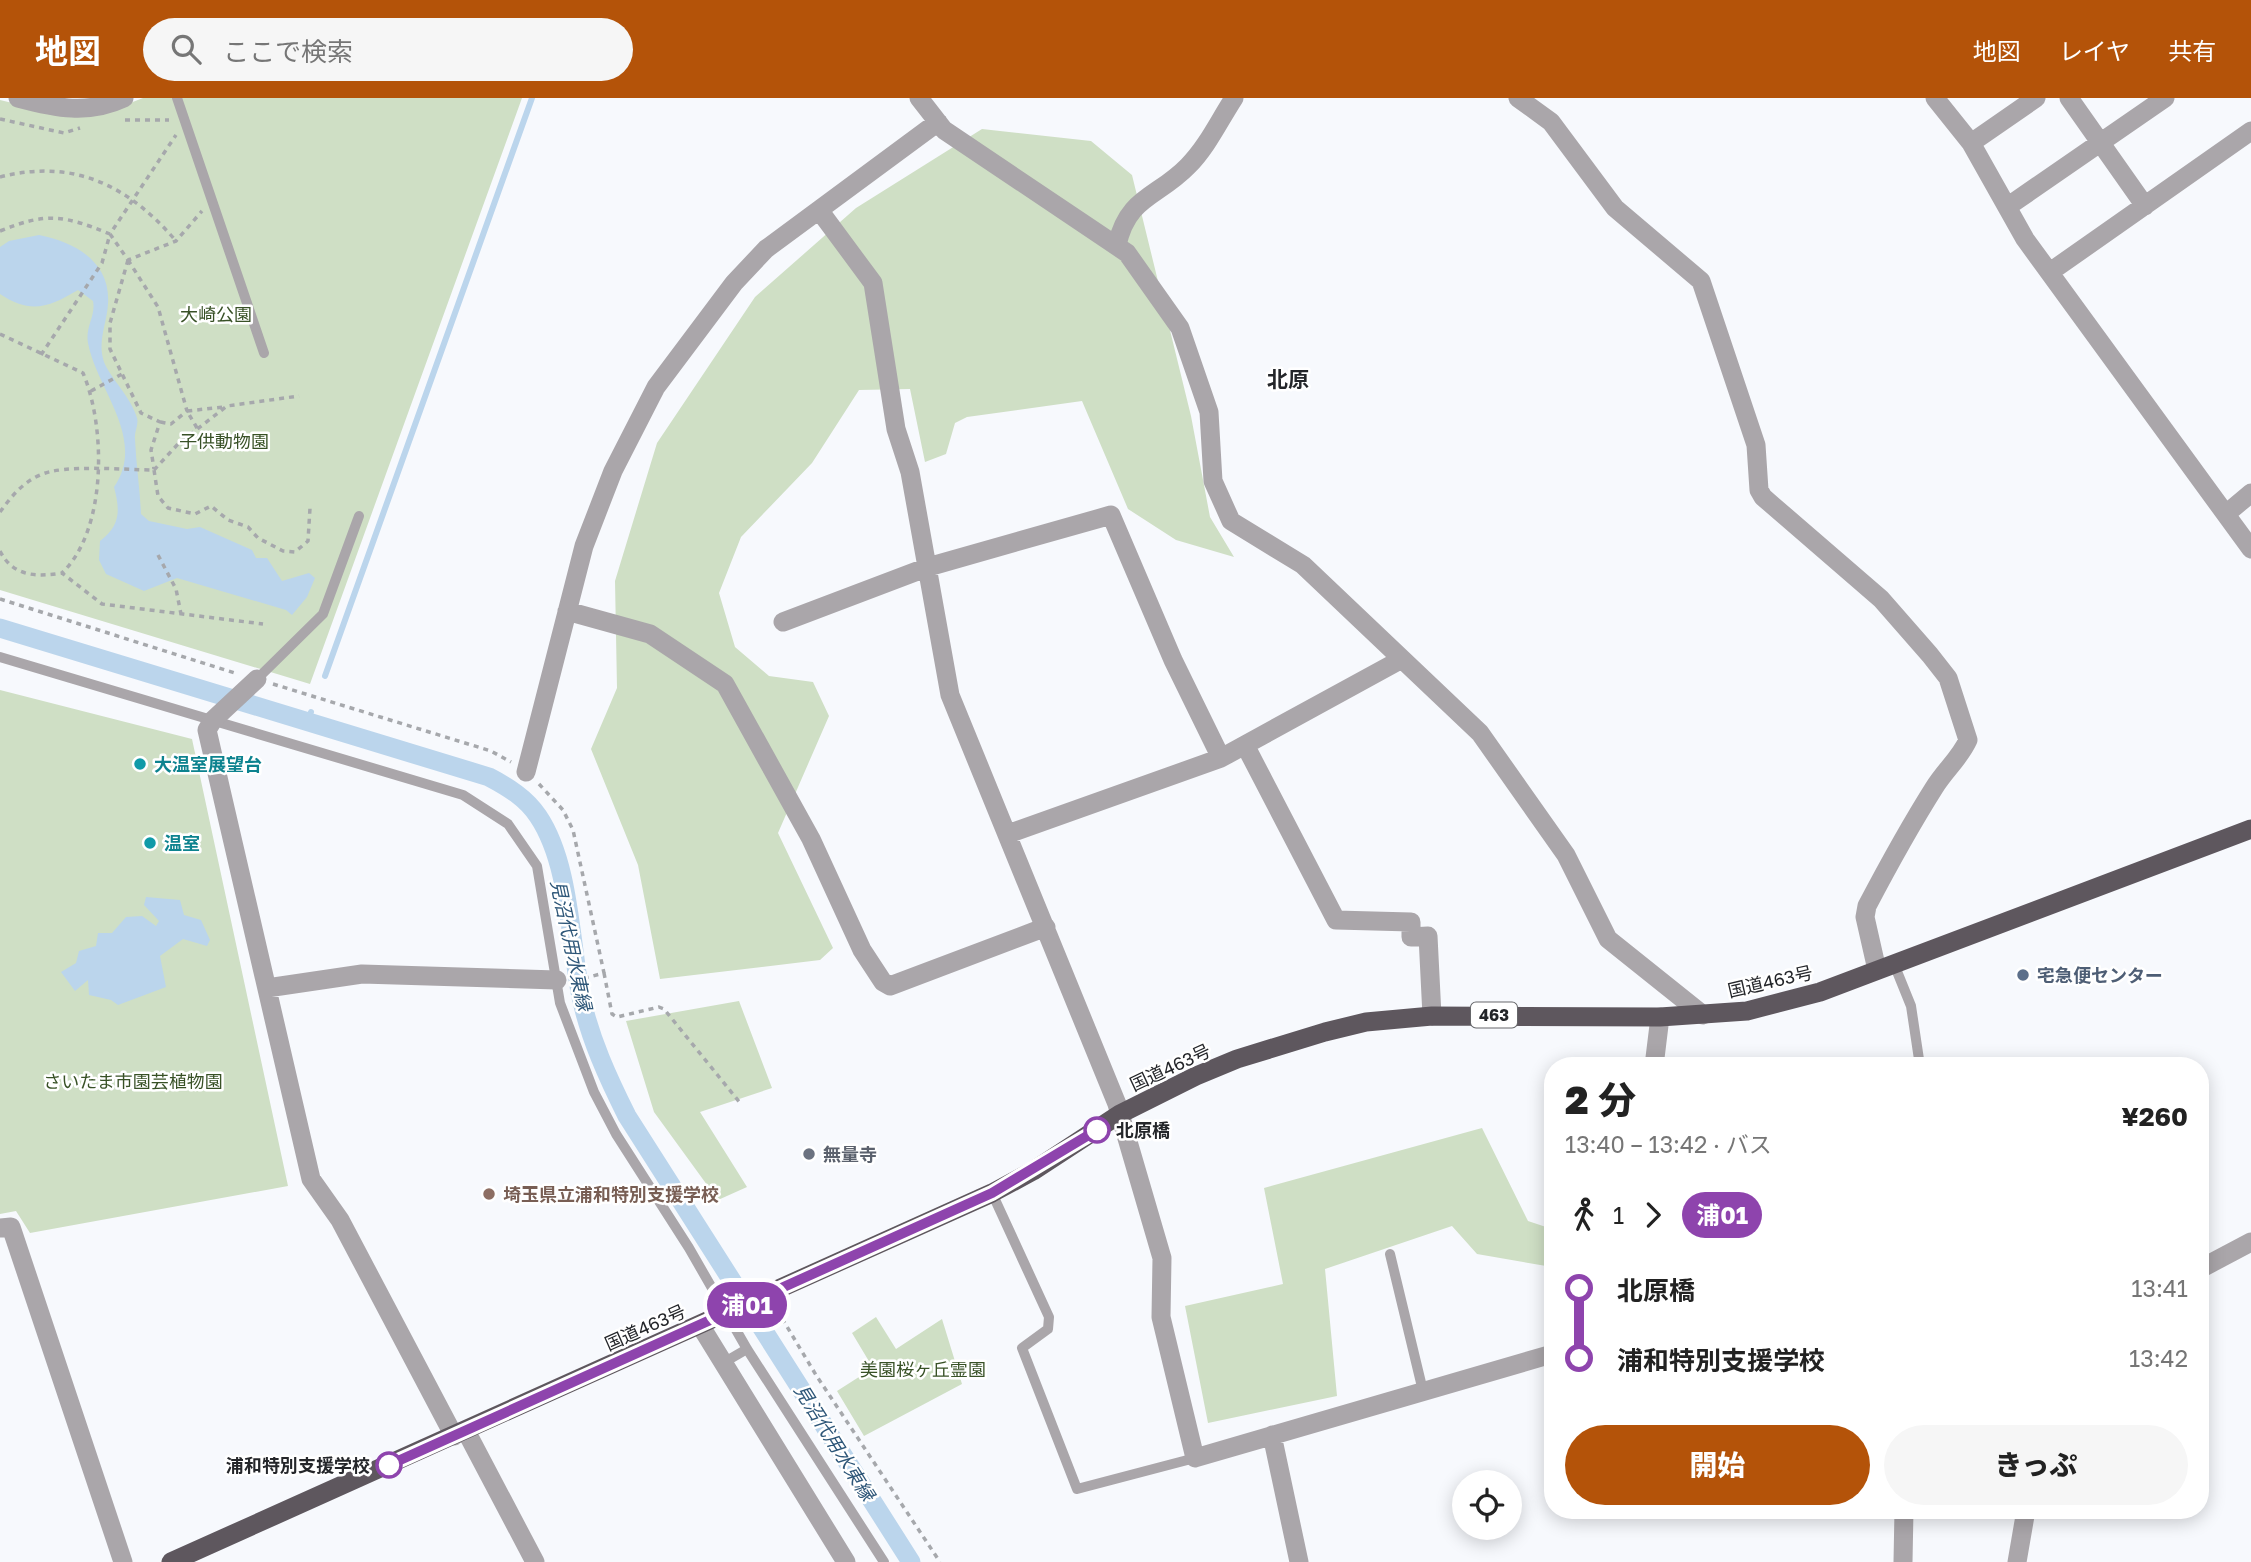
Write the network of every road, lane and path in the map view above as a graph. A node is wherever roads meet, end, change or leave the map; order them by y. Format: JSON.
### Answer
{"nodes":[{"id":1,"x":18,"y":98,"type":"edge"},
{"id":2,"x":124,"y":98,"type":"edge"},
{"id":3,"x":177,"y":98,"type":"edge"},
{"id":4,"x":919,"y":98,"type":"edge"},
{"id":5,"x":1234,"y":98,"type":"edge"},
{"id":6,"x":1518,"y":98,"type":"edge"},
{"id":7,"x":1935,"y":98,"type":"edge"},
{"id":8,"x":2036,"y":98,"type":"edge"},
{"id":9,"x":2069,"y":98,"type":"edge"},
{"id":10,"x":2165,"y":98,"type":"edge"},
{"id":11,"x":185,"y":122,"type":"junction"},
{"id":12,"x":938,"y":122,"type":"junction"},
{"id":13,"x":2251,"y":131,"type":"edge"},
{"id":14,"x":1971,"y":144,"type":"junction"},
{"id":15,"x":2101,"y":144,"type":"junction"},
{"id":16,"x":0,"y":177,"type":"edge"},
{"id":17,"x":132,"y":197,"type":"junction"},
{"id":18,"x":212,"y":200,"type":"junction"},
{"id":19,"x":2145,"y":206,"type":"junction"},
{"id":20,"x":2007,"y":208,"type":"junction"},
{"id":21,"x":819,"y":210,"type":"junction"},
{"id":22,"x":0,"y":231,"type":"edge"},
{"id":23,"x":110,"y":234,"type":"junction"},
{"id":24,"x":177,"y":241,"type":"junction"},
{"id":25,"x":1116,"y":245,"type":"junction"},
{"id":26,"x":128,"y":260,"type":"junction"},
{"id":27,"x":2050,"y":272,"type":"junction"},
{"id":28,"x":0,"y":334,"type":"edge"},
{"id":29,"x":264,"y":353,"type":"dead end"},
{"id":30,"x":41,"y":355,"type":"junction"},
{"id":31,"x":122,"y":374,"type":"junction"},
{"id":32,"x":90,"y":391,"type":"junction"},
{"id":33,"x":299,"y":396,"type":"dead end"},
{"id":34,"x":227,"y":406,"type":"junction"},
{"id":35,"x":187,"y":411,"type":"junction"},
{"id":36,"x":160,"y":422,"type":"junction"},
{"id":37,"x":197,"y":428,"type":"junction"},
{"id":38,"x":154,"y":470,"type":"junction"},
{"id":39,"x":2251,"y":493,"type":"edge"},
{"id":40,"x":310,"y":508,"type":"dead end"},
{"id":41,"x":0,"y":512,"type":"edge"},
{"id":42,"x":2226,"y":514,"type":"junction"},
{"id":43,"x":359,"y":516,"type":"dead end"},
{"id":44,"x":2251,"y":549,"type":"edge"},
{"id":45,"x":0,"y":551,"type":"edge"},
{"id":46,"x":158,"y":555,"type":"dead end"},
{"id":47,"x":928,"y":567,"type":"junction"},
{"id":48,"x":62,"y":573,"type":"junction"},
{"id":49,"x":0,"y":599,"type":"edge"},
{"id":50,"x":567,"y":611,"type":"junction"},
{"id":51,"x":181,"y":614,"type":"junction"},
{"id":52,"x":783,"y":622,"type":"dead end"},
{"id":53,"x":263,"y":624,"type":"dead end"},
{"id":54,"x":0,"y":657,"type":"edge"},
{"id":55,"x":1402,"y":659,"type":"junction"},
{"id":56,"x":257,"y":679,"type":"junction"},
{"id":57,"x":213,"y":720,"type":"junction"},
{"id":58,"x":1245,"y":745,"type":"junction"},
{"id":59,"x":1221,"y":758,"type":"junction"},
{"id":60,"x":526,"y":772,"type":"junction"},
{"id":61,"x":2251,"y":829,"type":"edge"},
{"id":62,"x":1008,"y":834,"type":"junction"},
{"id":63,"x":1046,"y":927,"type":"junction"},
{"id":64,"x":1885,"y":967,"type":"junction"},
{"id":65,"x":604,"y":973,"type":"junction"},
{"id":66,"x":560,"y":982,"type":"junction"},
{"id":67,"x":267,"y":988,"type":"junction"},
{"id":68,"x":1703,"y":1015,"type":"junction"},
{"id":69,"x":1432,"y":1016,"type":"junction"},
{"id":70,"x":1660,"y":1017,"type":"junction"},
{"id":71,"x":1655,"y":1057,"type":"edge"},
{"id":72,"x":1918,"y":1057,"type":"edge"},
{"id":73,"x":741,"y":1104,"type":"dead end"},
{"id":74,"x":1120,"y":1114,"type":"junction"},
{"id":75,"x":992,"y":1193,"type":"junction"},
{"id":76,"x":0,"y":1228,"type":"edge"},
{"id":77,"x":2251,"y":1242,"type":"edge"},
{"id":78,"x":1390,"y":1255,"type":"dead end"},
{"id":79,"x":2209,"y":1264,"type":"edge"},
{"id":80,"x":771,"y":1302,"type":"junction"},
{"id":81,"x":730,"y":1312,"type":"junction"},
{"id":82,"x":700,"y":1325,"type":"junction"},
{"id":83,"x":747,"y":1349,"type":"junction"},
{"id":84,"x":1544,"y":1356,"type":"edge"},
{"id":85,"x":723,"y":1363,"type":"junction"},
{"id":86,"x":1423,"y":1391,"type":"junction"},
{"id":87,"x":460,"y":1433,"type":"junction"},
{"id":88,"x":1272,"y":1435,"type":"junction"},
{"id":89,"x":1195,"y":1458,"type":"junction"},
{"id":90,"x":1904,"y":1519,"type":"edge"},
{"id":91,"x":2024,"y":1519,"type":"edge"},
{"id":92,"x":123,"y":1562,"type":"edge"},
{"id":93,"x":171,"y":1562,"type":"edge"},
{"id":94,"x":535,"y":1562,"type":"edge"},
{"id":95,"x":846,"y":1562,"type":"edge"},
{"id":96,"x":884,"y":1562,"type":"edge"},
{"id":97,"x":940,"y":1562,"type":"edge"},
{"id":98,"x":1298,"y":1562,"type":"edge"},
{"id":99,"x":1903,"y":1562,"type":"edge"},
{"id":100,"x":2017,"y":1562,"type":"edge"}],
"edges":[{"from":1,"to":2,"type":"street"},
{"from":3,"to":11,"type":"lane"},
{"from":4,"to":12,"type":"street"},
{"from":5,"to":25,"type":"street"},
{"from":6,"to":64,"type":"street"},
{"from":7,"to":14,"type":"street"},
{"from":8,"to":14,"type":"street"},
{"from":9,"to":15,"type":"street"},
{"from":10,"to":15,"type":"street"},
{"from":11,"to":17,"type":"path"},
{"from":11,"to":18,"type":"lane"},
{"from":12,"to":21,"type":"street"},
{"from":12,"to":25,"type":"street"},
{"from":13,"to":19,"type":"street"},
{"from":14,"to":20,"type":"street"},
{"from":15,"to":19,"type":"street"},
{"from":15,"to":20,"type":"street"},
{"from":16,"to":17,"type":"path"},
{"from":17,"to":23,"type":"path"},
{"from":17,"to":24,"type":"path"},
{"from":18,"to":24,"type":"path"},
{"from":18,"to":29,"type":"lane"},
{"from":19,"to":27,"type":"street"},
{"from":20,"to":27,"type":"street"},
{"from":21,"to":47,"type":"street"},
{"from":21,"to":50,"type":"street"},
{"from":22,"to":23,"type":"path"},
{"from":23,"to":26,"type":"path"},
{"from":23,"to":30,"type":"path"},
{"from":24,"to":26,"type":"path"},
{"from":25,"to":55,"type":"street"},
{"from":26,"to":31,"type":"path"},
{"from":26,"to":35,"type":"path"},
{"from":27,"to":42,"type":"street"},
{"from":28,"to":30,"type":"path"},
{"from":30,"to":32,"type":"path"},
{"from":31,"to":32,"type":"path"},
{"from":31,"to":36,"type":"path"},
{"from":32,"to":48,"type":"path"},
{"from":33,"to":34,"type":"path"},
{"from":34,"to":35,"type":"path"},
{"from":34,"to":37,"type":"path"},
{"from":35,"to":36,"type":"path"},
{"from":35,"to":37,"type":"path"},
{"from":36,"to":38,"type":"path"},
{"from":37,"to":38,"type":"path"},
{"from":38,"to":40,"type":"path"},
{"from":38,"to":41,"type":"path"},
{"from":39,"to":42,"type":"street"},
{"from":42,"to":44,"type":"street"},
{"from":43,"to":56,"type":"lane"},
{"from":45,"to":48,"type":"path"},
{"from":46,"to":51,"type":"path"},
{"from":47,"to":52,"type":"street"},
{"from":47,"to":59,"type":"street"},
{"from":47,"to":62,"type":"street"},
{"from":48,"to":51,"type":"path"},
{"from":49,"to":56,"type":"path"},
{"from":50,"to":60,"type":"street"},
{"from":50,"to":63,"type":"street"},
{"from":51,"to":53,"type":"path"},
{"from":54,"to":57,"type":"lane"},
{"from":55,"to":58,"type":"street"},
{"from":55,"to":68,"type":"street"},
{"from":56,"to":57,"type":"street"},
{"from":56,"to":60,"type":"path"},
{"from":57,"to":66,"type":"lane"},
{"from":57,"to":67,"type":"street"},
{"from":58,"to":59,"type":"street"},
{"from":58,"to":69,"type":"street"},
{"from":59,"to":62,"type":"street"},
{"from":60,"to":65,"type":"path"},
{"from":61,"to":64,"type":"highway","name":"国道463号","number":"463"},
{"from":62,"to":63,"type":"street"},
{"from":63,"to":74,"type":"street"},
{"from":64,"to":68,"type":"highway","name":"国道463号","number":"463"},
{"from":64,"to":72,"type":"lane"},
{"from":65,"to":66,"type":"path"},
{"from":65,"to":73,"type":"path"},
{"from":66,"to":67,"type":"street"},
{"from":66,"to":81,"type":"lane"},
{"from":67,"to":87,"type":"street"},
{"from":68,"to":70,"type":"highway","name":"国道463号","number":"463"},
{"from":69,"to":70,"type":"highway","name":"国道463号","number":"463"},
{"from":69,"to":74,"type":"highway","name":"国道463号","number":"463"},
{"from":70,"to":71,"type":"street"},
{"from":74,"to":75,"type":"highway","name":"国道463号","number":"463"},
{"from":74,"to":89,"type":"street"},
{"from":75,"to":80,"type":"highway","name":"国道463号","number":"463"},
{"from":75,"to":89,"type":"lane"},
{"from":76,"to":92,"type":"street"},
{"from":77,"to":79,"type":"street"},
{"from":78,"to":86,"type":"lane"},
{"from":80,"to":81,"type":"highway","name":"国道463号","number":"463"},
{"from":80,"to":97,"type":"path"},
{"from":81,"to":82,"type":"highway","name":"国道463号","number":"463"},
{"from":81,"to":83,"type":"lane"},
{"from":82,"to":85,"type":"street"},
{"from":82,"to":87,"type":"highway","name":"国道463号","number":"463"},
{"from":83,"to":85,"type":"lane"},
{"from":83,"to":96,"type":"lane"},
{"from":84,"to":86,"type":"street"},
{"from":85,"to":95,"type":"street"},
{"from":86,"to":88,"type":"street"},
{"from":87,"to":93,"type":"highway","name":"国道463号","number":"463"},
{"from":87,"to":94,"type":"street"},
{"from":88,"to":89,"type":"street"},
{"from":88,"to":98,"type":"street"},
{"from":90,"to":99,"type":"street"},
{"from":91,"to":100,"type":"street"}]}
